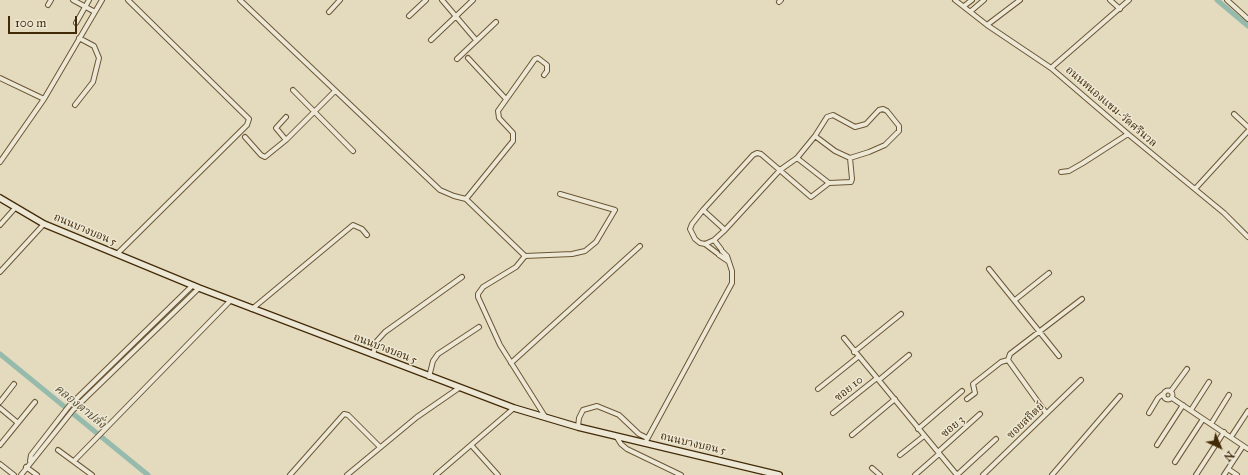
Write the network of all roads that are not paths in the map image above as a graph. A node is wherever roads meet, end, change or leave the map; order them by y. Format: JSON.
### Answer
{"nodes":[{"id":1,"x":51,"y":0,"type":"edge"},
{"id":2,"x":73,"y":0,"type":"edge"},
{"id":3,"x":89,"y":0,"type":"edge"},
{"id":4,"x":102,"y":0,"type":"edge"},
{"id":5,"x":128,"y":0,"type":"edge"},
{"id":6,"x":240,"y":0,"type":"edge"},
{"id":7,"x":340,"y":0,"type":"edge"},
{"id":8,"x":426,"y":0,"type":"edge"},
{"id":9,"x":442,"y":0,"type":"edge"},
{"id":10,"x":473,"y":0,"type":"edge"},
{"id":11,"x":955,"y":0,"type":"edge"},
{"id":12,"x":972,"y":0,"type":"edge"},
{"id":13,"x":984,"y":0,"type":"edge"},
{"id":14,"x":1020,"y":0,"type":"edge"},
{"id":15,"x":1110,"y":0,"type":"edge"},
{"id":16,"x":1129,"y":0,"type":"edge"},
{"id":17,"x":1227,"y":0,"type":"edge"},
{"id":18,"x":48,"y":5,"type":"dead end"},
{"id":19,"x":964,"y":6,"type":"junction"},
{"id":20,"x":85,"y":7,"type":"junction"},
{"id":21,"x":1120,"y":9,"type":"junction"},
{"id":22,"x":971,"y":11,"type":"junction"},
{"id":23,"x":94,"y":12,"type":"junction"},
{"id":24,"x":329,"y":12,"type":"dead end"},
{"id":25,"x":409,"y":16,"type":"dead end"},
{"id":26,"x":456,"y":16,"type":"junction"},
{"id":27,"x":1248,"y":18,"type":"edge"},
{"id":28,"x":496,"y":22,"type":"dead end"},
{"id":29,"x":76,"y":23,"type":"dead end"},
{"id":30,"x":987,"y":25,"type":"junction"},
{"id":31,"x":79,"y":38,"type":"junction"},
{"id":32,"x":431,"y":40,"type":"dead end"},
{"id":33,"x":476,"y":40,"type":"junction"},
{"id":34,"x":457,"y":58,"type":"dead end"},
{"id":35,"x":468,"y":58,"type":"dead end"},
{"id":36,"x":1052,"y":68,"type":"junction"},
{"id":37,"x":544,"y":75,"type":"dead end"},
{"id":38,"x":0,"y":78,"type":"edge"},
{"id":39,"x":293,"y":90,"type":"dead end"},
{"id":40,"x":335,"y":91,"type":"junction"},
{"id":41,"x":44,"y":99,"type":"junction"},
{"id":42,"x":506,"y":99,"type":"junction"},
{"id":43,"x":75,"y":105,"type":"dead end"},
{"id":44,"x":315,"y":112,"type":"junction"},
{"id":45,"x":1234,"y":114,"type":"dead end"},
{"id":46,"x":286,"y":117,"type":"dead end"},
{"id":47,"x":1248,"y":127,"type":"edge"},
{"id":48,"x":1248,"y":131,"type":"edge"},
{"id":49,"x":1128,"y":134,"type":"junction"},
{"id":50,"x":243,"y":135,"type":"junction"},
{"id":51,"x":815,"y":136,"type":"junction"},
{"id":52,"x":286,"y":140,"type":"junction"},
{"id":53,"x":353,"y":151,"type":"dead end"},
{"id":54,"x":797,"y":158,"type":"junction"},
{"id":55,"x":850,"y":158,"type":"junction"},
{"id":56,"x":0,"y":162,"type":"edge"},
{"id":57,"x":780,"y":170,"type":"junction"},
{"id":58,"x":1061,"y":172,"type":"dead end"},
{"id":59,"x":829,"y":183,"type":"junction"},
{"id":60,"x":1195,"y":189,"type":"junction"},
{"id":61,"x":560,"y":194,"type":"dead end"},
{"id":62,"x":0,"y":198,"type":"edge"},
{"id":63,"x":468,"y":200,"type":"junction"},
{"id":64,"x":16,"y":207,"type":"junction"},
{"id":65,"x":704,"y":210,"type":"junction"},
{"id":66,"x":44,"y":224,"type":"junction"},
{"id":67,"x":0,"y":225,"type":"edge"},
{"id":68,"x":725,"y":230,"type":"junction"},
{"id":69,"x":367,"y":235,"type":"dead end"},
{"id":70,"x":1248,"y":237,"type":"edge"},
{"id":71,"x":714,"y":240,"type":"junction"},
{"id":72,"x":705,"y":244,"type":"junction"},
{"id":73,"x":640,"y":246,"type":"dead end"},
{"id":74,"x":117,"y":254,"type":"junction"},
{"id":75,"x":525,"y":256,"type":"junction"},
{"id":76,"x":728,"y":261,"type":"junction"},
{"id":77,"x":990,"y":269,"type":"dead end"},
{"id":78,"x":0,"y":272,"type":"edge"},
{"id":79,"x":1049,"y":273,"type":"dead end"},
{"id":80,"x":462,"y":277,"type":"dead end"},
{"id":81,"x":192,"y":286,"type":"junction"},
{"id":82,"x":199,"y":288,"type":"junction"},
{"id":83,"x":1082,"y":299,"type":"dead end"},
{"id":84,"x":231,"y":300,"type":"junction"},
{"id":85,"x":1015,"y":300,"type":"junction"},
{"id":86,"x":252,"y":309,"type":"junction"},
{"id":87,"x":902,"y":314,"type":"dead end"},
{"id":88,"x":155,"y":323,"type":"junction"},
{"id":89,"x":159,"y":327,"type":"junction"},
{"id":90,"x":479,"y":327,"type":"dead end"},
{"id":91,"x":1040,"y":333,"type":"junction"},
{"id":92,"x":844,"y":338,"type":"dead end"},
{"id":93,"x":854,"y":352,"type":"junction"},
{"id":94,"x":373,"y":355,"type":"junction"},
{"id":95,"x":909,"y":355,"type":"dead end"},
{"id":96,"x":1059,"y":356,"type":"dead end"},
{"id":97,"x":858,"y":357,"type":"junction"},
{"id":98,"x":117,"y":359,"type":"junction"},
{"id":99,"x":1008,"y":360,"type":"junction"},
{"id":100,"x":122,"y":363,"type":"junction"},
{"id":101,"x":511,"y":363,"type":"junction"},
{"id":102,"x":1187,"y":368,"type":"dead end"},
{"id":103,"x":429,"y":377,"type":"junction"},
{"id":104,"x":878,"y":379,"type":"junction"},
{"id":105,"x":1081,"y":380,"type":"dead end"},
{"id":106,"x":1209,"y":382,"type":"dead end"},
{"id":107,"x":14,"y":384,"type":"dead end"},
{"id":108,"x":459,"y":388,"type":"junction"},
{"id":109,"x":818,"y":390,"type":"dead end"},
{"id":110,"x":962,"y":390,"type":"dead end"},
{"id":111,"x":1171,"y":391,"type":"junction"},
{"id":112,"x":1163,"y":394,"type":"junction"},
{"id":113,"x":1120,"y":396,"type":"dead end"},
{"id":114,"x":1229,"y":396,"type":"dead end"},
{"id":115,"x":78,"y":397,"type":"junction"},
{"id":116,"x":1172,"y":398,"type":"junction"},
{"id":117,"x":895,"y":399,"type":"junction"},
{"id":118,"x":967,"y":399,"type":"dead end"},
{"id":119,"x":82,"y":401,"type":"junction"},
{"id":120,"x":0,"y":402,"type":"edge"},
{"id":121,"x":35,"y":402,"type":"dead end"},
{"id":122,"x":1183,"y":405,"type":"junction"},
{"id":123,"x":0,"y":408,"type":"edge"},
{"id":124,"x":514,"y":408,"type":"junction"},
{"id":125,"x":1191,"y":410,"type":"junction"},
{"id":126,"x":1248,"y":411,"type":"edge"},
{"id":127,"x":833,"y":413,"type":"dead end"},
{"id":128,"x":1046,"y":413,"type":"junction"},
{"id":129,"x":1149,"y":413,"type":"dead end"},
{"id":130,"x":980,"y":414,"type":"dead end"},
{"id":131,"x":546,"y":419,"type":"junction"},
{"id":132,"x":1203,"y":419,"type":"junction"},
{"id":133,"x":18,"y":423,"type":"junction"},
{"id":134,"x":1211,"y":424,"type":"junction"},
{"id":135,"x":578,"y":427,"type":"junction"},
{"id":136,"x":52,"y":428,"type":"junction"},
{"id":137,"x":918,"y":429,"type":"junction"},
{"id":138,"x":56,"y":431,"type":"junction"},
{"id":139,"x":1224,"y":432,"type":"junction"},
{"id":140,"x":852,"y":435,"type":"dead end"},
{"id":141,"x":616,"y":436,"type":"junction"},
{"id":142,"x":924,"y":436,"type":"junction"},
{"id":143,"x":1231,"y":437,"type":"junction"},
{"id":144,"x":996,"y":439,"type":"dead end"},
{"id":145,"x":646,"y":440,"type":"junction"},
{"id":146,"x":0,"y":445,"type":"edge"},
{"id":147,"x":1157,"y":445,"type":"dead end"},
{"id":148,"x":472,"y":446,"type":"junction"},
{"id":149,"x":1243,"y":446,"type":"junction"},
{"id":150,"x":380,"y":447,"type":"junction"},
{"id":151,"x":1248,"y":449,"type":"edge"},
{"id":152,"x":58,"y":450,"type":"dead end"},
{"id":153,"x":939,"y":453,"type":"junction"},
{"id":154,"x":900,"y":455,"type":"dead end"},
{"id":155,"x":74,"y":461,"type":"junction"},
{"id":156,"x":30,"y":462,"type":"junction"},
{"id":157,"x":1175,"y":462,"type":"dead end"},
{"id":158,"x":0,"y":464,"type":"edge"},
{"id":159,"x":26,"y":467,"type":"junction"},
{"id":160,"x":872,"y":468,"type":"dead end"},
{"id":161,"x":1228,"y":469,"type":"junction"},
{"id":162,"x":14,"y":475,"type":"edge"},
{"id":163,"x":20,"y":475,"type":"edge"},
{"id":164,"x":37,"y":475,"type":"edge"},
{"id":165,"x":92,"y":475,"type":"edge"},
{"id":166,"x":290,"y":475,"type":"edge"},
{"id":167,"x":347,"y":475,"type":"edge"},
{"id":168,"x":436,"y":475,"type":"edge"},
{"id":169,"x":498,"y":475,"type":"edge"},
{"id":170,"x":681,"y":475,"type":"edge"},
{"id":171,"x":779,"y":475,"type":"edge"},
{"id":172,"x":880,"y":475,"type":"edge"},
{"id":173,"x":915,"y":475,"type":"edge"},
{"id":174,"x":957,"y":475,"type":"edge"},
{"id":175,"x":983,"y":475,"type":"edge"},
{"id":176,"x":1052,"y":475,"type":"edge"},
{"id":177,"x":1196,"y":475,"type":"edge"},
{"id":178,"x":1224,"y":475,"type":"edge"},
{"id":179,"x":1237,"y":475,"type":"edge"}],
"edges":[{"from":1,"to":18,"type":"street"},
{"from":2,"to":20,"type":"street"},
{"from":3,"to":20,"type":"street"},
{"from":4,"to":23,"type":"street"},
{"from":5,"to":50,"type":"street"},
{"from":6,"to":40,"type":"street"},
{"from":7,"to":24,"type":"street"},
{"from":8,"to":25,"type":"street"},
{"from":9,"to":26,"type":"street"},
{"from":10,"to":26,"type":"street"},
{"from":11,"to":19,"type":"street","name":"ถนนหนองแขม-วัดศรีนวล"},
{"from":12,"to":19,"type":"street"},
{"from":13,"to":22,"type":"street"},
{"from":14,"to":30,"type":"street"},
{"from":15,"to":21,"type":"street"},
{"from":16,"to":21,"type":"street"},
{"from":17,"to":27,"type":"street"},
{"from":19,"to":22,"type":"street","name":"ถนนหนองแขม-วัดศรีนวล"},
{"from":20,"to":23,"type":"street"},
{"from":20,"to":29,"type":"street"},
{"from":21,"to":36,"type":"street"},
{"from":22,"to":30,"type":"street","name":"ถนนหนองแขม-วัดศรีนวล"},
{"from":23,"to":31,"type":"street"},
{"from":26,"to":32,"type":"street"},
{"from":26,"to":33,"type":"street"},
{"from":28,"to":33,"type":"street"},
{"from":30,"to":36,"type":"street","name":"ถนนหนองแขม-วัดศรีนวล"},
{"from":31,"to":41,"type":"street"},
{"from":31,"to":43,"type":"street"},
{"from":33,"to":34,"type":"street"},
{"from":35,"to":42,"type":"street"},
{"from":36,"to":49,"type":"street","name":"ถนนหนองแขม-วัดศรีนวล"},
{"from":37,"to":42,"type":"street"},
{"from":38,"to":41,"type":"street"},
{"from":39,"to":44,"type":"street"},
{"from":40,"to":44,"type":"street"},
{"from":40,"to":63,"type":"street"},
{"from":41,"to":56,"type":"street"},
{"from":42,"to":63,"type":"street"},
{"from":44,"to":52,"type":"street"},
{"from":44,"to":53,"type":"street"},
{"from":45,"to":47,"type":"street"},
{"from":46,"to":52,"type":"street"},
{"from":48,"to":60,"type":"street"},
{"from":49,"to":58,"type":"street"},
{"from":49,"to":60,"type":"street","name":"ถนนหนองแขม-วัดศรีนวล"},
{"from":50,"to":52,"type":"street"},
{"from":50,"to":74,"type":"street"},
{"from":51,"to":54,"type":"street"},
{"from":51,"to":55,"type":"street"},
{"from":51,"to":55,"type":"street"},
{"from":54,"to":57,"type":"street"},
{"from":54,"to":59,"type":"street"},
{"from":55,"to":59,"type":"street"},
{"from":57,"to":59,"type":"street"},
{"from":57,"to":65,"type":"street"},
{"from":57,"to":68,"type":"street"},
{"from":60,"to":70,"type":"street","name":"ถนนหนองแขม-วัดศรีนวล"},
{"from":61,"to":75,"type":"street"},
{"from":62,"to":64,"type":"main road","name":"ถนนบางบอน 5"},
{"from":63,"to":75,"type":"street"},
{"from":64,"to":66,"type":"main road","name":"ถนนบางบอน 5"},
{"from":64,"to":67,"type":"street"},
{"from":65,"to":68,"type":"street"},
{"from":65,"to":72,"type":"street"},
{"from":66,"to":74,"type":"main road","name":"ถนนบางบอน 5"},
{"from":66,"to":78,"type":"street"},
{"from":68,"to":71,"type":"street"},
{"from":69,"to":86,"type":"street"},
{"from":71,"to":72,"type":"street"},
{"from":71,"to":76,"type":"street"},
{"from":72,"to":76,"type":"street"},
{"from":73,"to":101,"type":"street"},
{"from":74,"to":81,"type":"main road","name":"ถนนบางบอน 5"},
{"from":75,"to":101,"type":"street"},
{"from":76,"to":145,"type":"street"},
{"from":77,"to":85,"type":"street"},
{"from":79,"to":85,"type":"street"},
{"from":80,"to":94,"type":"street"},
{"from":81,"to":82,"type":"main road","name":"ถนนบางบอน 5"},
{"from":81,"to":88,"type":"street"},
{"from":82,"to":84,"type":"main road","name":"ถนนบางบอน 5"},
{"from":82,"to":89,"type":"street"},
{"from":83,"to":91,"type":"street"},
{"from":84,"to":86,"type":"main road","name":"ถนนบางบอน 5"},
{"from":84,"to":155,"type":"street"},
{"from":85,"to":91,"type":"street"},
{"from":86,"to":94,"type":"main road","name":"ถนนบางบอน 5"},
{"from":87,"to":93,"type":"street"},
{"from":88,"to":89,"type":"street"},
{"from":88,"to":98,"type":"street"},
{"from":89,"to":100,"type":"street"},
{"from":90,"to":103,"type":"street"},
{"from":91,"to":96,"type":"street"},
{"from":91,"to":99,"type":"street"},
{"from":92,"to":93,"type":"street"},
{"from":93,"to":97,"type":"street"},
{"from":94,"to":103,"type":"main road","name":"ถนนบางบอน 5"},
{"from":95,"to":104,"type":"street","name":"ซอย 10"},
{"from":97,"to":104,"type":"street"},
{"from":97,"to":109,"type":"street"},
{"from":98,"to":100,"type":"street"},
{"from":98,"to":115,"type":"street"},
{"from":99,"to":118,"type":"street"},
{"from":99,"to":128,"type":"street"},
{"from":100,"to":119,"type":"street"},
{"from":101,"to":131,"type":"street"},
{"from":102,"to":111,"type":"street"},
{"from":103,"to":108,"type":"main road","name":"ถนนบางบอน 5"},
{"from":104,"to":117,"type":"street"},
{"from":104,"to":127,"type":"street","name":"ซอย 10"},
{"from":105,"to":128,"type":"street","name":"ซอยสถิตย์"},
{"from":106,"to":125,"type":"street"},
{"from":107,"to":120,"type":"street"},
{"from":108,"to":124,"type":"main road","name":"ถนนบางบอน 5"},
{"from":108,"to":150,"type":"street"},
{"from":110,"to":137,"type":"street"},
{"from":111,"to":112,"type":"street"},
{"from":111,"to":116,"type":"street"},
{"from":112,"to":116,"type":"street"},
{"from":112,"to":129,"type":"street"},
{"from":113,"to":176,"type":"street"},
{"from":114,"to":134,"type":"street"},
{"from":115,"to":119,"type":"street"},
{"from":115,"to":136,"type":"street"},
{"from":116,"to":122,"type":"street"},
{"from":117,"to":137,"type":"street"},
{"from":117,"to":140,"type":"street"},
{"from":119,"to":138,"type":"street"},
{"from":121,"to":133,"type":"street"},
{"from":122,"to":125,"type":"street"},
{"from":122,"to":147,"type":"street"},
{"from":123,"to":133,"type":"street"},
{"from":124,"to":131,"type":"main road","name":"ถนนบางบอน 5"},
{"from":124,"to":148,"type":"street"},
{"from":125,"to":132,"type":"street"},
{"from":126,"to":143,"type":"street"},
{"from":128,"to":175,"type":"street","name":"ซอยสถิตย์"},
{"from":130,"to":153,"type":"street","name":"ซอย 3"},
{"from":131,"to":135,"type":"main road","name":"ถนนบางบอน 5"},
{"from":132,"to":134,"type":"street"},
{"from":132,"to":157,"type":"street"},
{"from":133,"to":146,"type":"street"},
{"from":134,"to":139,"type":"street"},
{"from":135,"to":141,"type":"main road","name":"ถนนบางบอน 5"},
{"from":135,"to":145,"type":"street"},
{"from":136,"to":138,"type":"street"},
{"from":136,"to":156,"type":"street"},
{"from":137,"to":142,"type":"street"},
{"from":138,"to":156,"type":"street"},
{"from":139,"to":143,"type":"street"},
{"from":139,"to":177,"type":"street"},
{"from":141,"to":145,"type":"main road","name":"ถนนบางบอน 5"},
{"from":141,"to":170,"type":"street"},
{"from":142,"to":153,"type":"street"},
{"from":142,"to":154,"type":"street"},
{"from":143,"to":149,"type":"street"},
{"from":144,"to":174,"type":"street"},
{"from":145,"to":171,"type":"main road","name":"ถนนบางบอน 5"},
{"from":148,"to":168,"type":"street"},
{"from":148,"to":169,"type":"street"},
{"from":149,"to":151,"type":"street"},
{"from":149,"to":161,"type":"street"},
{"from":150,"to":166,"type":"street"},
{"from":150,"to":167,"type":"street"},
{"from":152,"to":155,"type":"street"},
{"from":153,"to":173,"type":"street","name":"ซอย 3"},
{"from":153,"to":174,"type":"street"},
{"from":155,"to":165,"type":"street"},
{"from":156,"to":159,"type":"street"},
{"from":158,"to":162,"type":"street"},
{"from":159,"to":163,"type":"street"},
{"from":159,"to":164,"type":"street"},
{"from":160,"to":172,"type":"street"},
{"from":161,"to":178,"type":"street"},
{"from":161,"to":179,"type":"street"}]}
